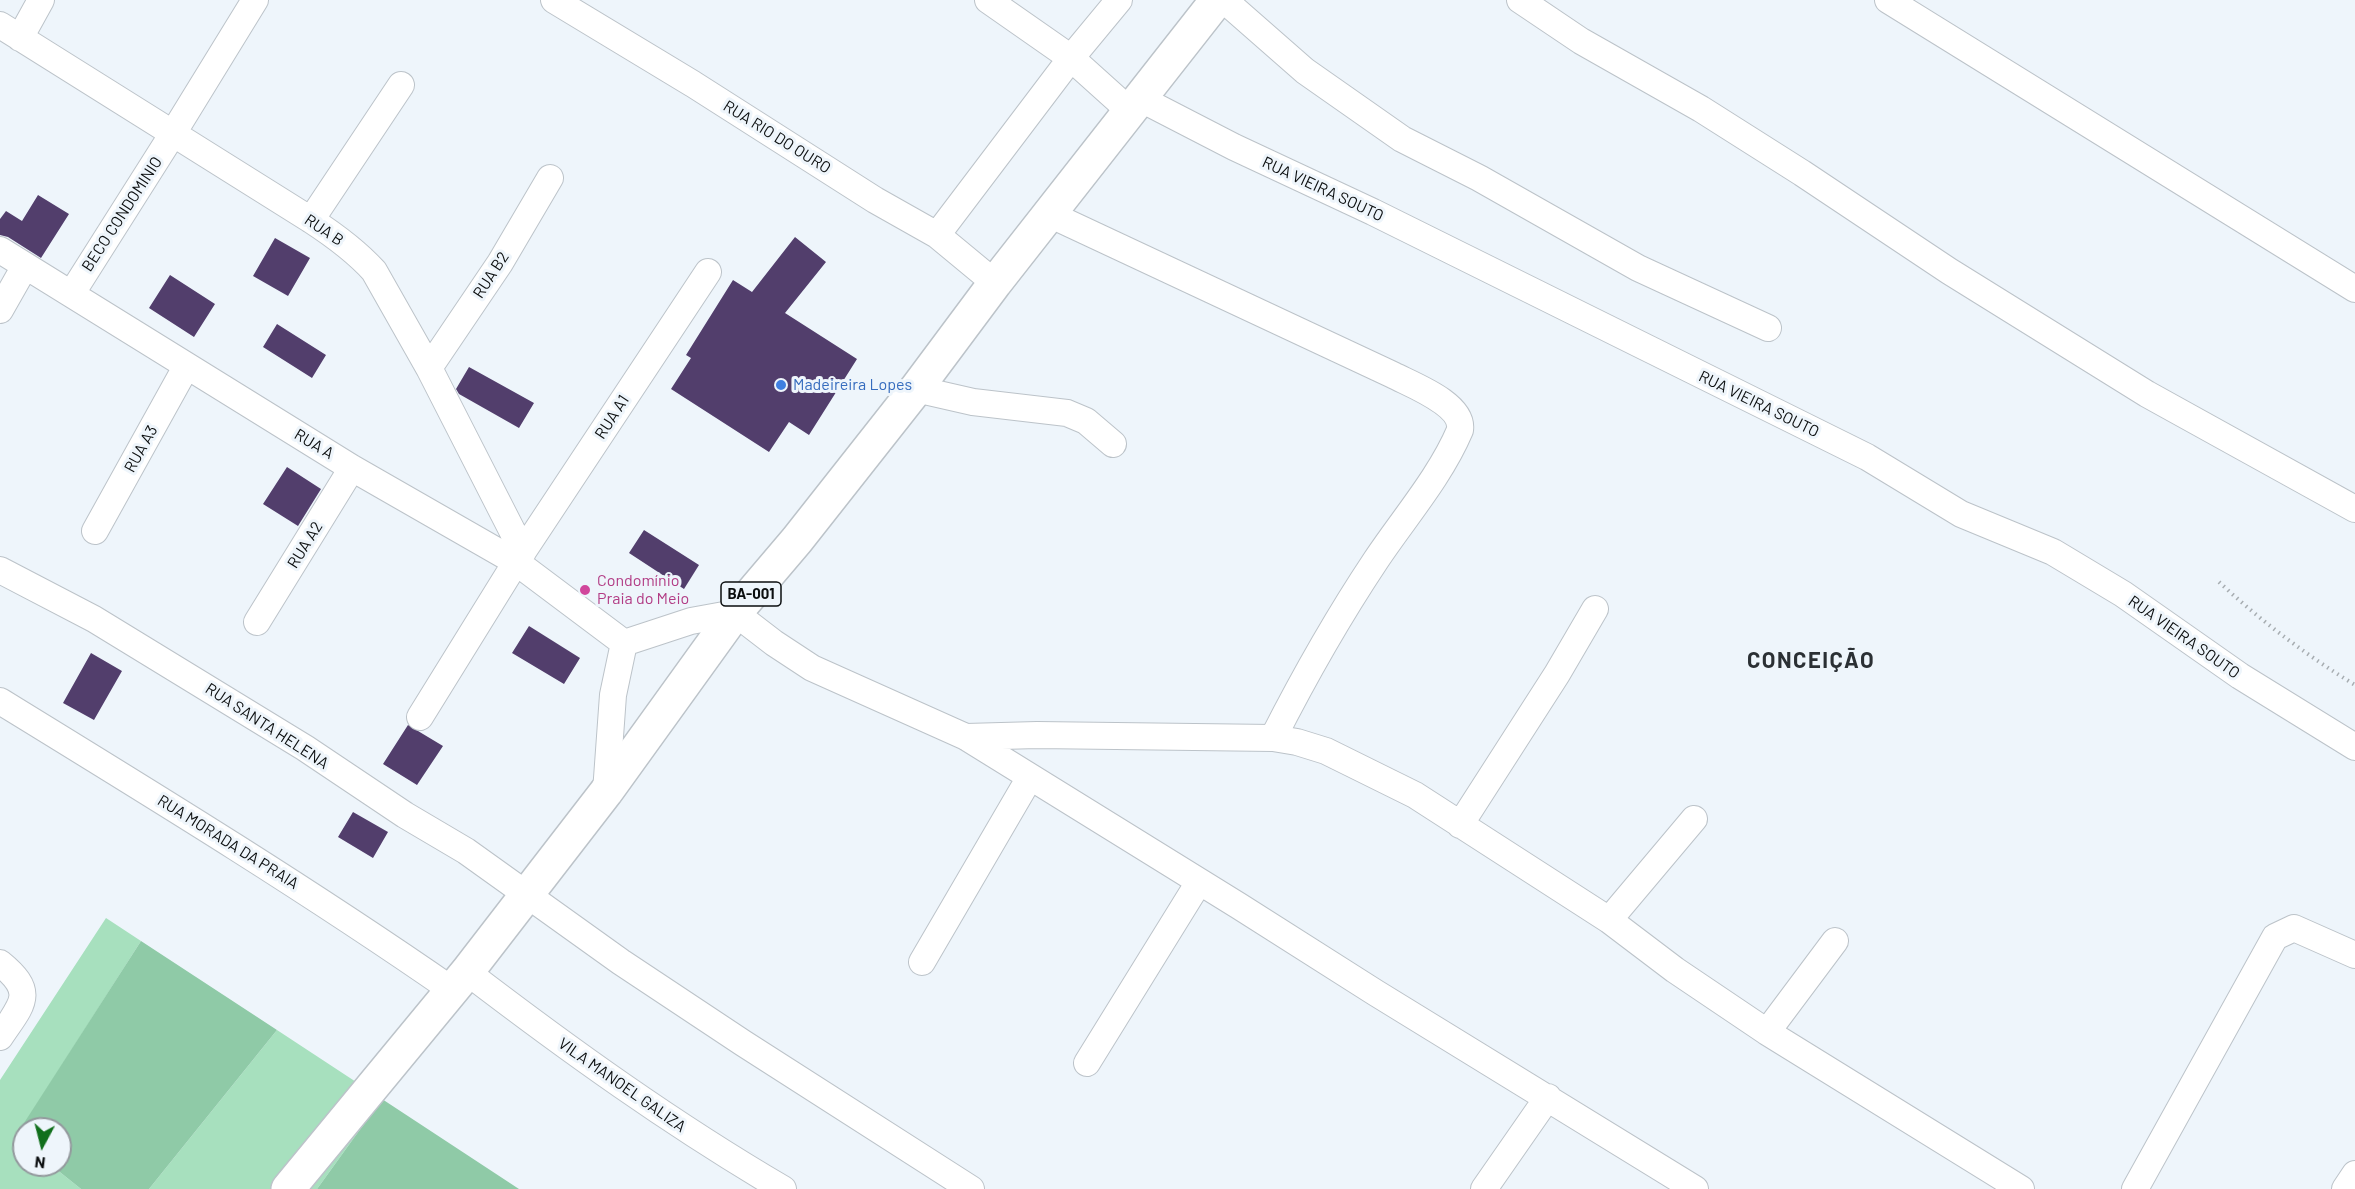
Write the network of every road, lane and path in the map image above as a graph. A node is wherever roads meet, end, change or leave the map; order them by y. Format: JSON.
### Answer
{"nodes":[{"id":1,"x":41,"y":0,"type":"edge"},
{"id":2,"x":255,"y":0,"type":"edge"},
{"id":3,"x":554,"y":0,"type":"edge"},
{"id":4,"x":988,"y":0,"type":"edge"},
{"id":5,"x":1119,"y":0,"type":"edge"},
{"id":6,"x":1217,"y":0,"type":"edge"},
{"id":7,"x":1224,"y":0,"type":"edge"},
{"id":8,"x":1520,"y":0,"type":"edge"},
{"id":9,"x":1888,"y":0,"type":"edge"},
{"id":10,"x":10,"y":32,"type":"edge"},
{"id":11,"x":1071,"y":58,"type":"junction"},
{"id":12,"x":401,"y":85,"type":"dead end"},
{"id":13,"x":1136,"y":106,"type":"junction"},
{"id":14,"x":172,"y":135,"type":"junction"},
{"id":15,"x":550,"y":178,"type":"dead end"},
{"id":16,"x":1049,"y":214,"type":"junction"},
{"id":17,"x":310,"y":220,"type":"junction"},
{"id":18,"x":937,"y":235,"type":"junction"},
{"id":19,"x":0,"y":250,"type":"edge"},
{"id":20,"x":25,"y":266,"type":"junction"},
{"id":21,"x":708,"y":272,"type":"dead end"},
{"id":22,"x":995,"y":282,"type":"junction"},
{"id":23,"x":2355,"y":289,"type":"edge"},
{"id":24,"x":72,"y":293,"type":"junction"},
{"id":25,"x":0,"y":310,"type":"edge"},
{"id":26,"x":1768,"y":328,"type":"dead end"},
{"id":27,"x":186,"y":367,"type":"junction"},
{"id":28,"x":429,"y":369,"type":"junction"},
{"id":29,"x":916,"y":389,"type":"junction"},
{"id":30,"x":1113,"y":444,"type":"dead end"},
{"id":31,"x":352,"y":468,"type":"junction"},
{"id":32,"x":2355,"y":509,"type":"edge"},
{"id":33,"x":95,"y":531,"type":"dead end"},
{"id":34,"x":520,"y":557,"type":"junction"},
{"id":35,"x":0,"y":570,"type":"edge"},
{"id":36,"x":2219,"y":582,"type":"dead end"},
{"id":37,"x":1595,"y":609,"type":"dead end"},
{"id":38,"x":735,"y":613,"type":"junction"},
{"id":39,"x":257,"y":622,"type":"dead end"},
{"id":40,"x":624,"y":643,"type":"junction"},
{"id":41,"x":2355,"y":685,"type":"edge"},
{"id":42,"x":0,"y":701,"type":"edge"},
{"id":43,"x":420,"y":717,"type":"dead end"},
{"id":44,"x":966,"y":737,"type":"junction"},
{"id":45,"x":1273,"y":738,"type":"junction"},
{"id":46,"x":2355,"y":747,"type":"edge"},
{"id":47,"x":1030,"y":777,"type":"junction"},
{"id":48,"x":606,"y":792,"type":"junction"},
{"id":49,"x":1694,"y":819,"type":"dead end"},
{"id":50,"x":1460,"y":825,"type":"junction"},
{"id":51,"x":1199,"y":882,"type":"junction"},
{"id":52,"x":527,"y":893,"type":"junction"},
{"id":53,"x":1609,"y":920,"type":"junction"},
{"id":54,"x":1835,"y":941,"type":"dead end"},
{"id":55,"x":2355,"y":955,"type":"edge"},
{"id":56,"x":0,"y":963,"type":"edge"},
{"id":57,"x":922,"y":963,"type":"dead end"},
{"id":58,"x":460,"y":981,"type":"junction"},
{"id":59,"x":1767,"y":1032,"type":"junction"},
{"id":60,"x":0,"y":1037,"type":"edge"},
{"id":61,"x":1087,"y":1064,"type":"dead end"},
{"id":62,"x":1548,"y":1097,"type":"junction"},
{"id":63,"x":2355,"y":1174,"type":"edge"},
{"id":64,"x":288,"y":1189,"type":"edge"},
{"id":65,"x":783,"y":1189,"type":"edge"},
{"id":66,"x":971,"y":1189,"type":"edge"},
{"id":67,"x":1484,"y":1189,"type":"edge"},
{"id":68,"x":1695,"y":1189,"type":"edge"},
{"id":69,"x":2021,"y":1189,"type":"edge"},
{"id":70,"x":2135,"y":1189,"type":"edge"},
{"id":71,"x":2345,"y":1189,"type":"edge"}],
"edges":[{"from":1,"to":10,"type":"street"},
{"from":2,"to":14,"type":"street","name":"BECO CONDOMINIO"},
{"from":3,"to":18,"type":"street","name":"RUA RIO DO OURO"},
{"from":4,"to":11,"type":"street","name":"RUA VIEIRA SOUTO"},
{"from":5,"to":11,"type":"street"},
{"from":6,"to":13,"type":"main road","number":"BA-001"},
{"from":7,"to":26,"type":"street"},
{"from":8,"to":32,"type":"street"},
{"from":9,"to":23,"type":"street"},
{"from":10,"to":14,"type":"street","name":"RUA B"},
{"from":11,"to":13,"type":"street","name":"RUA VIEIRA SOUTO"},
{"from":11,"to":18,"type":"street"},
{"from":12,"to":17,"type":"street"},
{"from":13,"to":16,"type":"main road","number":"BA-001"},
{"from":13,"to":46,"type":"street","name":"RUA VIEIRA SOUTO"},
{"from":14,"to":17,"type":"street","name":"RUA B"},
{"from":14,"to":24,"type":"street","name":"BECO CONDOMINIO"},
{"from":15,"to":28,"type":"street","name":"RUA B2"},
{"from":16,"to":22,"type":"main road","number":"BA-001"},
{"from":16,"to":45,"type":"street"},
{"from":17,"to":28,"type":"street","name":"RUA B"},
{"from":18,"to":22,"type":"street","name":"RUA RIO DO OURO"},
{"from":19,"to":20,"type":"street","name":"RUA A"},
{"from":20,"to":24,"type":"street","name":"RUA A"},
{"from":20,"to":25,"type":"street"},
{"from":21,"to":34,"type":"street","name":"RUA A1"},
{"from":22,"to":29,"type":"main road","number":"BA-001"},
{"from":24,"to":27,"type":"street","name":"RUA A"},
{"from":27,"to":31,"type":"street","name":"RUA A"},
{"from":27,"to":33,"type":"street","name":"RUA A3"},
{"from":28,"to":34,"type":"street","name":"RUA B"},
{"from":29,"to":30,"type":"street"},
{"from":29,"to":38,"type":"main road","number":"BA-001"},
{"from":31,"to":34,"type":"street","name":"RUA A"},
{"from":31,"to":39,"type":"street","name":"RUA A2"},
{"from":34,"to":40,"type":"street","name":"RUA A"},
{"from":34,"to":43,"type":"street","name":"RUA A1"},
{"from":35,"to":52,"type":"street","name":"RUA SANTA HELENA"},
{"from":36,"to":41,"type":"path"},
{"from":37,"to":50,"type":"street"},
{"from":38,"to":40,"type":"street"},
{"from":38,"to":44,"type":"street"},
{"from":38,"to":48,"type":"main road","number":"BA-001"},
{"from":40,"to":48,"type":"street"},
{"from":42,"to":58,"type":"street","name":"RUA MORADA DA PRAIA"},
{"from":44,"to":45,"type":"street"},
{"from":44,"to":47,"type":"street"},
{"from":45,"to":50,"type":"street"},
{"from":47,"to":51,"type":"street"},
{"from":47,"to":57,"type":"street"},
{"from":48,"to":52,"type":"main road","number":"BA-001"},
{"from":49,"to":53,"type":"street"},
{"from":50,"to":53,"type":"street"},
{"from":51,"to":61,"type":"street"},
{"from":51,"to":62,"type":"street"},
{"from":52,"to":58,"type":"main road","number":"BA-001"},
{"from":52,"to":66,"type":"street","name":"RUA SANTA HELENA"},
{"from":53,"to":59,"type":"street"},
{"from":54,"to":59,"type":"street"},
{"from":55,"to":70,"type":"street"},
{"from":56,"to":60,"type":"street"},
{"from":58,"to":64,"type":"main road","number":"BA-001"},
{"from":58,"to":65,"type":"street","name":"VILA MANOEL GALIZA"},
{"from":59,"to":69,"type":"street"},
{"from":62,"to":67,"type":"street"},
{"from":62,"to":68,"type":"street"},
{"from":63,"to":71,"type":"street"}]}
